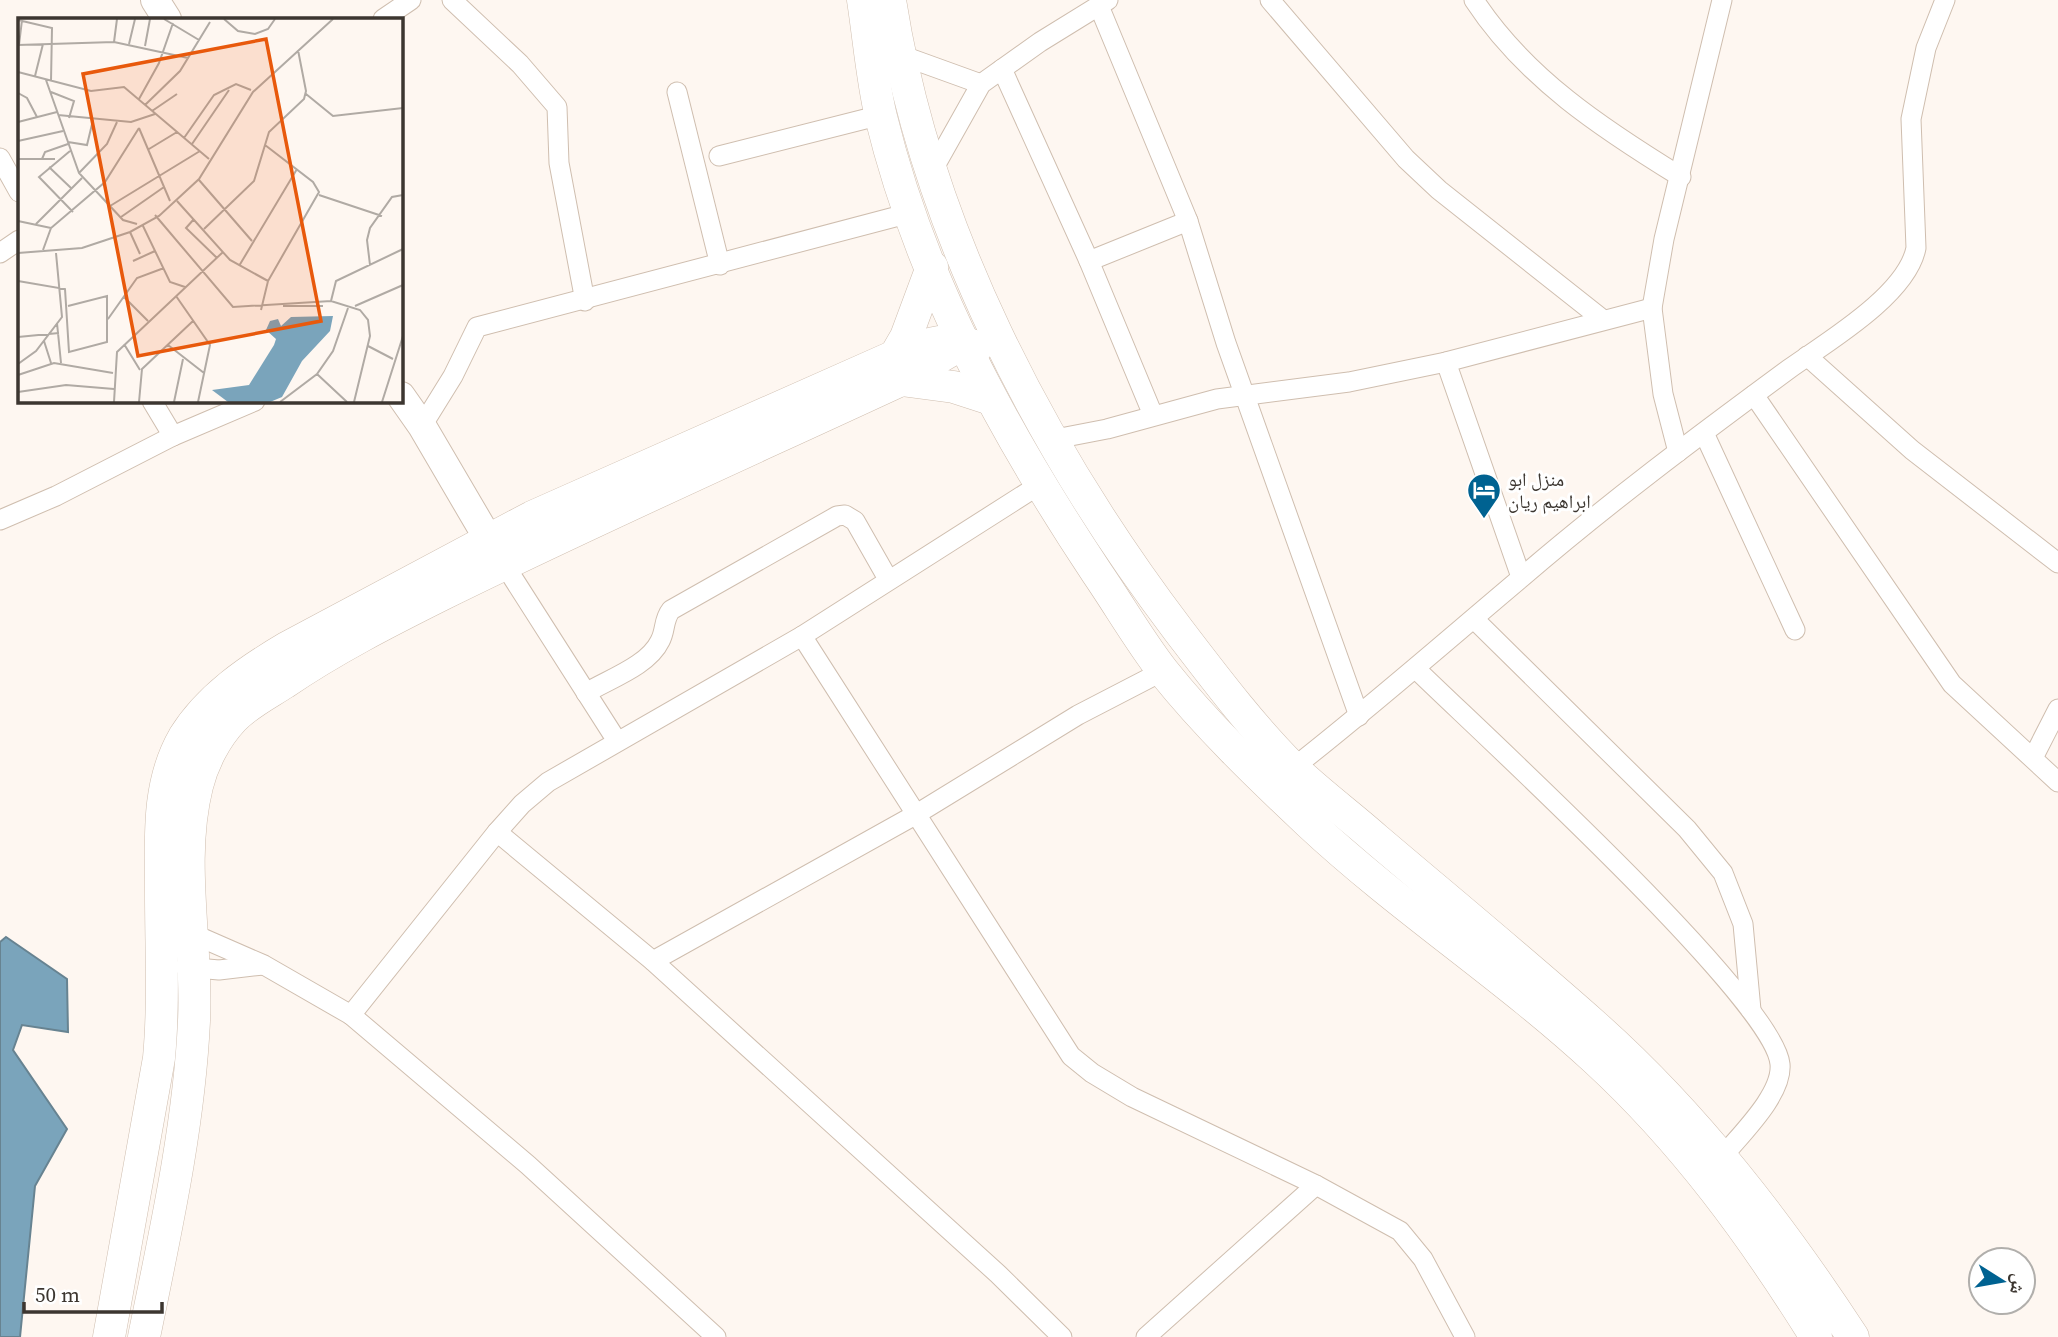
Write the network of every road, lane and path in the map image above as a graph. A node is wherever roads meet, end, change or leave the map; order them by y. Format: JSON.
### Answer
{"nodes":[{"id":1,"x":155,"y":0,"type":"edge"},
{"id":2,"x":411,"y":0,"type":"edge"},
{"id":3,"x":452,"y":0,"type":"edge"},
{"id":4,"x":863,"y":0,"type":"edge"},
{"id":5,"x":890,"y":0,"type":"edge"},
{"id":6,"x":1270,"y":0,"type":"edge"},
{"id":7,"x":1474,"y":0,"type":"edge"},
{"id":8,"x":1945,"y":0,"type":"edge"},
{"id":9,"x":1719,"y":1,"type":"edge"},
{"id":10,"x":1103,"y":3,"type":"edge"},
{"id":11,"x":166,"y":18,"type":"edge"},
{"id":12,"x":384,"y":18,"type":"edge"},
{"id":13,"x":898,"y":54,"type":"junction"},
{"id":14,"x":1002,"y":69,"type":"junction"},
{"id":15,"x":981,"y":84,"type":"junction"},
{"id":16,"x":677,"y":92,"type":"dead end"},
{"id":17,"x":881,"y":115,"type":"junction"},
{"id":18,"x":719,"y":156,"type":"dead end"},
{"id":19,"x":0,"y":158,"type":"edge"},
{"id":20,"x":931,"y":173,"type":"junction"},
{"id":21,"x":1681,"y":177,"type":"junction"},
{"id":22,"x":18,"y":190,"type":"edge"},
{"id":23,"x":910,"y":213,"type":"junction"},
{"id":24,"x":1188,"y":221,"type":"junction"},
{"id":25,"x":18,"y":241,"type":"edge"},
{"id":26,"x":0,"y":253,"type":"edge"},
{"id":27,"x":1089,"y":261,"type":"junction"},
{"id":28,"x":720,"y":265,"type":"junction"},
{"id":29,"x":932,"y":267,"type":"junction"},
{"id":30,"x":981,"y":295,"type":"junction"},
{"id":31,"x":585,"y":300,"type":"junction"},
{"id":32,"x":1651,"y":308,"type":"junction"},
{"id":33,"x":1602,"y":319,"type":"junction"},
{"id":34,"x":961,"y":340,"type":"junction"},
{"id":35,"x":1807,"y":356,"type":"junction"},
{"id":36,"x":1008,"y":358,"type":"junction"},
{"id":37,"x":1446,"y":362,"type":"junction"},
{"id":38,"x":898,"y":368,"type":"junction"},
{"id":39,"x":1245,"y":394,"type":"junction"},
{"id":40,"x":1754,"y":395,"type":"junction"},
{"id":41,"x":402,"y":397,"type":"edge"},
{"id":42,"x":991,"y":399,"type":"junction"},
{"id":43,"x":153,"y":402,"type":"edge"},
{"id":44,"x":253,"y":402,"type":"edge"},
{"id":45,"x":1153,"y":415,"type":"junction"},
{"id":46,"x":422,"y":426,"type":"junction"},
{"id":47,"x":1703,"y":433,"type":"junction"},
{"id":48,"x":173,"y":436,"type":"junction"},
{"id":49,"x":1050,"y":440,"type":"junction"},
{"id":50,"x":1678,"y":452,"type":"junction"},
{"id":51,"x":1039,"y":485,"type":"junction"},
{"id":52,"x":0,"y":520,"type":"edge"},
{"id":53,"x":496,"y":552,"type":"junction"},
{"id":54,"x":2058,"y":563,"type":"edge"},
{"id":55,"x":1521,"y":577,"type":"junction"},
{"id":56,"x":888,"y":579,"type":"junction"},
{"id":57,"x":1474,"y":619,"type":"junction"},
{"id":58,"x":1795,"y":630,"type":"dead end"},
{"id":59,"x":802,"y":636,"type":"junction"},
{"id":60,"x":1416,"y":669,"type":"junction"},
{"id":61,"x":1163,"y":671,"type":"junction"},
{"id":62,"x":586,"y":692,"type":"junction"},
{"id":63,"x":2058,"y":709,"type":"edge"},
{"id":64,"x":1359,"y":716,"type":"junction"},
{"id":65,"x":617,"y":741,"type":"junction"},
{"id":66,"x":2033,"y":758,"type":"junction"},
{"id":67,"x":1293,"y":768,"type":"junction"},
{"id":68,"x":2058,"y":782,"type":"edge"},
{"id":69,"x":915,"y":815,"type":"junction"},
{"id":70,"x":497,"y":832,"type":"junction"},
{"id":71,"x":160,"y":930,"type":"junction"},
{"id":72,"x":191,"y":932,"type":"junction"},
{"id":73,"x":653,"y":961,"type":"junction"},
{"id":74,"x":264,"y":965,"type":"junction"},
{"id":75,"x":177,"y":966,"type":"junction"},
{"id":76,"x":1751,"y":1010,"type":"junction"},
{"id":77,"x":351,"y":1015,"type":"junction"},
{"id":78,"x":1723,"y":1157,"type":"junction"},
{"id":79,"x":1316,"y":1185,"type":"junction"},
{"id":80,"x":109,"y":1337,"type":"edge"},
{"id":81,"x":144,"y":1337,"type":"edge"},
{"id":82,"x":716,"y":1337,"type":"edge"},
{"id":83,"x":1062,"y":1337,"type":"edge"},
{"id":84,"x":1146,"y":1337,"type":"edge"},
{"id":85,"x":1465,"y":1337,"type":"edge"},
{"id":86,"x":1816,"y":1337,"type":"edge"},
{"id":87,"x":1853,"y":1337,"type":"edge"}],
"edges":[{"from":1,"to":11,"type":"street"},
{"from":2,"to":12,"type":"street"},
{"from":3,"to":31,"type":"street"},
{"from":4,"to":17,"type":"main road"},
{"from":5,"to":13,"type":"main road"},
{"from":6,"to":33,"type":"street"},
{"from":7,"to":21,"type":"street"},
{"from":8,"to":35,"type":"street"},
{"from":9,"to":21,"type":"street"},
{"from":10,"to":14,"type":"street"},
{"from":10,"to":24,"type":"street"},
{"from":13,"to":15,"type":"street"},
{"from":13,"to":20,"type":"main road"},
{"from":14,"to":15,"type":"street"},
{"from":14,"to":27,"type":"street"},
{"from":15,"to":20,"type":"street"},
{"from":16,"to":28,"type":"street"},
{"from":17,"to":18,"type":"street"},
{"from":17,"to":23,"type":"main road"},
{"from":19,"to":22,"type":"street"},
{"from":20,"to":30,"type":"main road"},
{"from":21,"to":32,"type":"street"},
{"from":23,"to":28,"type":"street"},
{"from":23,"to":29,"type":"main road"},
{"from":24,"to":27,"type":"street"},
{"from":24,"to":39,"type":"street"},
{"from":25,"to":26,"type":"street"},
{"from":27,"to":45,"type":"street"},
{"from":28,"to":31,"type":"street"},
{"from":29,"to":34,"type":"main road"},
{"from":29,"to":38,"type":"main road"},
{"from":30,"to":34,"type":"main road"},
{"from":30,"to":36,"type":"main road"},
{"from":31,"to":46,"type":"street"},
{"from":32,"to":33,"type":"street"},
{"from":32,"to":50,"type":"street"},
{"from":33,"to":37,"type":"street"},
{"from":34,"to":36,"type":"main road"},
{"from":34,"to":38,"type":"main road"},
{"from":34,"to":42,"type":"main road"},
{"from":35,"to":40,"type":"street"},
{"from":35,"to":54,"type":"street"},
{"from":36,"to":49,"type":"main road"},
{"from":37,"to":39,"type":"street"},
{"from":37,"to":55,"type":"street"},
{"from":38,"to":42,"type":"main road"},
{"from":38,"to":53,"type":"main road"},
{"from":39,"to":45,"type":"street"},
{"from":39,"to":64,"type":"street"},
{"from":40,"to":47,"type":"street"},
{"from":40,"to":66,"type":"street"},
{"from":41,"to":46,"type":"street"},
{"from":42,"to":51,"type":"main road"},
{"from":43,"to":48,"type":"street"},
{"from":44,"to":48,"type":"street"},
{"from":45,"to":49,"type":"street"},
{"from":46,"to":53,"type":"street"},
{"from":47,"to":50,"type":"street"},
{"from":47,"to":58,"type":"street"},
{"from":48,"to":52,"type":"street"},
{"from":49,"to":67,"type":"main road"},
{"from":50,"to":55,"type":"street"},
{"from":51,"to":56,"type":"street"},
{"from":51,"to":61,"type":"main road"},
{"from":53,"to":62,"type":"street"},
{"from":53,"to":71,"type":"main road"},
{"from":53,"to":72,"type":"main road"},
{"from":55,"to":57,"type":"street"},
{"from":56,"to":59,"type":"street"},
{"from":56,"to":62,"type":"street"},
{"from":57,"to":60,"type":"street"},
{"from":57,"to":76,"type":"street"},
{"from":59,"to":65,"type":"street"},
{"from":59,"to":69,"type":"street"},
{"from":60,"to":64,"type":"street"},
{"from":60,"to":76,"type":"street"},
{"from":61,"to":69,"type":"street"},
{"from":61,"to":86,"type":"main road"},
{"from":62,"to":65,"type":"street"},
{"from":63,"to":66,"type":"street"},
{"from":64,"to":67,"type":"street"},
{"from":65,"to":70,"type":"street"},
{"from":66,"to":68,"type":"street"},
{"from":67,"to":78,"type":"main road"},
{"from":69,"to":73,"type":"street"},
{"from":69,"to":79,"type":"street"},
{"from":70,"to":73,"type":"street"},
{"from":70,"to":77,"type":"street"},
{"from":71,"to":72,"type":"street"},
{"from":71,"to":75,"type":"main road"},
{"from":72,"to":74,"type":"street"},
{"from":72,"to":75,"type":"main road"},
{"from":73,"to":83,"type":"street"},
{"from":74,"to":75,"type":"street"},
{"from":74,"to":77,"type":"street"},
{"from":75,"to":80,"type":"main road"},
{"from":75,"to":81,"type":"main road"},
{"from":76,"to":78,"type":"street"},
{"from":77,"to":82,"type":"street"},
{"from":78,"to":87,"type":"main road"},
{"from":79,"to":84,"type":"street"},
{"from":79,"to":85,"type":"street"}]}
